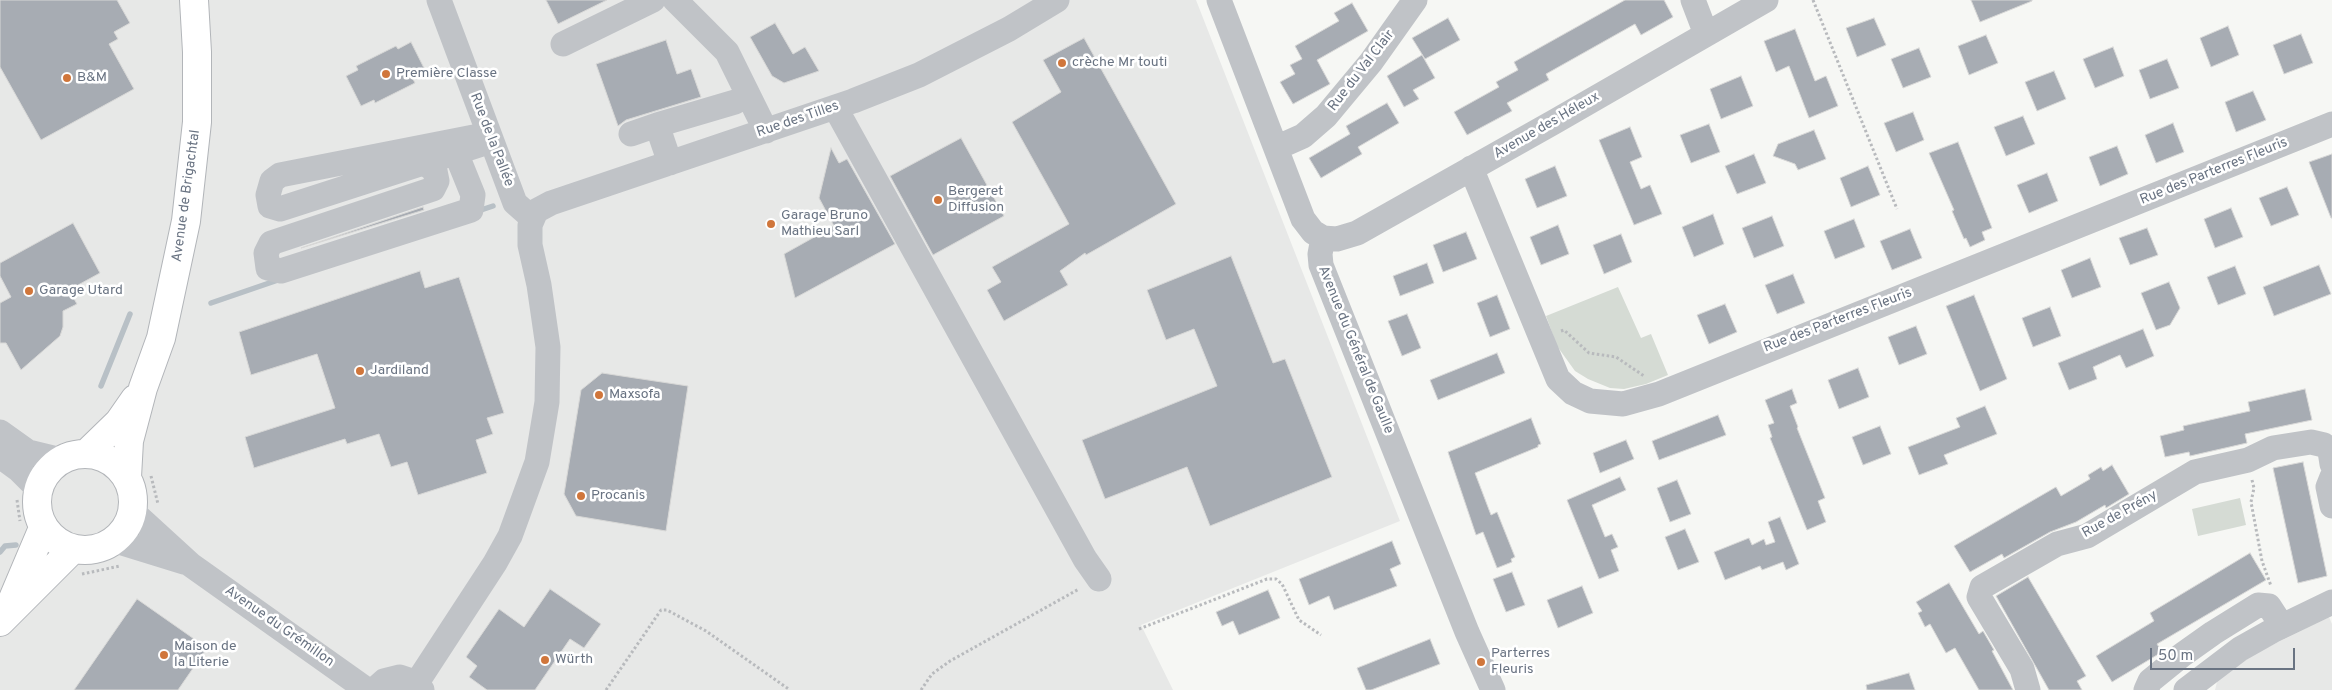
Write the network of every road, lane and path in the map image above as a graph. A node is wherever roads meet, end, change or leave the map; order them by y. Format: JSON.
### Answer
{"nodes":[{"id":1,"x":194,"y":0,"type":"edge"},
{"id":2,"x":439,"y":0,"type":"edge"},
{"id":3,"x":653,"y":0,"type":"edge"},
{"id":4,"x":675,"y":0,"type":"edge"},
{"id":5,"x":1057,"y":0,"type":"edge"},
{"id":6,"x":1219,"y":0,"type":"edge"},
{"id":7,"x":1415,"y":0,"type":"edge"},
{"id":8,"x":1693,"y":0,"type":"edge"},
{"id":9,"x":1766,"y":0,"type":"edge"},
{"id":10,"x":1813,"y":0,"type":"edge"},
{"id":11,"x":1706,"y":34,"type":"junction"},
{"id":12,"x":563,"y":44,"type":"dead end"},
{"id":13,"x":735,"y":102,"type":"dead end"},
{"id":14,"x":835,"y":107,"type":"junction"},
{"id":15,"x":2332,"y":124,"type":"edge"},
{"id":16,"x":657,"y":125,"type":"junction"},
{"id":17,"x":766,"y":131,"type":"junction"},
{"id":18,"x":631,"y":134,"type":"dead end"},
{"id":19,"x":490,"y":137,"type":"junction"},
{"id":20,"x":1276,"y":148,"type":"junction"},
{"id":21,"x":456,"y":153,"type":"junction"},
{"id":22,"x":425,"y":163,"type":"junction"},
{"id":23,"x":670,"y":163,"type":"junction"},
{"id":24,"x":1471,"y":168,"type":"junction"},
{"id":25,"x":466,"y":179,"type":"junction"},
{"id":26,"x":433,"y":189,"type":"junction"},
{"id":27,"x":268,"y":195,"type":"junction"},
{"id":28,"x":1897,"y":209,"type":"dead end"},
{"id":29,"x":532,"y":218,"type":"junction"},
{"id":30,"x":1323,"y":238,"type":"junction"},
{"id":31,"x":266,"y":253,"type":"junction"},
{"id":32,"x":1541,"y":339,"type":"junction"},
{"id":33,"x":143,"y":388,"type":"junction"},
{"id":34,"x":1659,"y":394,"type":"junction"},
{"id":35,"x":0,"y":432,"type":"edge"},
{"id":36,"x":0,"y":456,"type":"edge"},
{"id":37,"x":73,"y":457,"type":"junction"},
{"id":38,"x":2248,"y":460,"type":"junction"},
{"id":39,"x":2332,"y":464,"type":"edge"},
{"id":40,"x":139,"y":475,"type":"junction"},
{"id":41,"x":2332,"y":476,"type":"edge"},
{"id":42,"x":27,"y":492,"type":"junction"},
{"id":43,"x":2332,"y":506,"type":"edge"},
{"id":44,"x":133,"y":512,"type":"junction"},
{"id":45,"x":160,"y":512,"type":"dead end"},
{"id":46,"x":32,"y":525,"type":"junction"},
{"id":47,"x":116,"y":540,"type":"junction"},
{"id":48,"x":73,"y":563,"type":"junction"},
{"id":49,"x":129,"y":564,"type":"dead end"},
{"id":50,"x":191,"y":564,"type":"junction"},
{"id":51,"x":1099,"y":579,"type":"joint"},
{"id":52,"x":2332,"y":602,"type":"edge"},
{"id":53,"x":2275,"y":616,"type":"junction"},
{"id":54,"x":2,"y":620,"type":"edge"},
{"id":55,"x":1139,"y":629,"type":"dead end"},
{"id":56,"x":1321,"y":635,"type":"dead end"},
{"id":57,"x":1490,"y":683,"type":"edge"},
{"id":58,"x":419,"y":687,"type":"edge"},
{"id":59,"x":367,"y":690,"type":"edge"},
{"id":60,"x":374,"y":690,"type":"edge"},
{"id":61,"x":606,"y":690,"type":"edge"},
{"id":62,"x":790,"y":690,"type":"edge"},
{"id":63,"x":921,"y":690,"type":"edge"},
{"id":64,"x":2028,"y":690,"type":"edge"},
{"id":65,"x":2146,"y":690,"type":"edge"},
{"id":66,"x":2186,"y":690,"type":"edge"}],
"edges":[{"from":1,"to":33,"type":"main road","name":"Avenue de Brigachtal"},
{"from":2,"to":19,"type":"street","name":"Rue de la Pallée"},
{"from":3,"to":12,"type":"street"},
{"from":4,"to":17,"type":"street"},
{"from":5,"to":14,"type":"street","name":"Rue des Tilles"},
{"from":6,"to":20,"type":"street"},
{"from":7,"to":20,"type":"street","name":"Rue du Val Clair"},
{"from":8,"to":11,"type":"street"},
{"from":9,"to":11,"type":"street","name":"Avenue des Héleux"},
{"from":10,"to":28,"type":"path"},
{"from":11,"to":24,"type":"street","name":"Avenue des Héleux"},
{"from":13,"to":16,"type":"street"},
{"from":14,"to":17,"type":"street","name":"Rue des Tilles"},
{"from":14,"to":51,"type":"street"},
{"from":15,"to":34,"type":"street","name":"Rue des Parterres Fleuris"},
{"from":16,"to":18,"type":"street"},
{"from":16,"to":23,"type":"street"},
{"from":17,"to":23,"type":"street","name":"Rue des Tilles"},
{"from":19,"to":21,"type":"street"},
{"from":19,"to":27,"type":"street"},
{"from":19,"to":29,"type":"street","name":"Rue de la Pallée"},
{"from":20,"to":30,"type":"street"},
{"from":21,"to":22,"type":"street"},
{"from":21,"to":25,"type":"street"},
{"from":22,"to":26,"type":"street"},
{"from":22,"to":27,"type":"street"},
{"from":23,"to":29,"type":"street","name":"Rue des Tilles"},
{"from":24,"to":30,"type":"street","name":"Avenue des Héleux"},
{"from":24,"to":32,"type":"street","name":"Rue des Parterres Fleuris"},
{"from":25,"to":26,"type":"street"},
{"from":25,"to":31,"type":"street"},
{"from":26,"to":31,"type":"street"},
{"from":27,"to":31,"type":"street"},
{"from":29,"to":58,"type":"street"},
{"from":30,"to":57,"type":"street","name":"Avenue du Général de Gaulle"},
{"from":32,"to":34,"type":"path"},
{"from":32,"to":34,"type":"street","name":"Rue des Parterres Fleuris"},
{"from":33,"to":37,"type":"main road","name":"Avenue de Brigachtal"},
{"from":33,"to":40,"type":"main road","name":"Avenue de Brigachtal"},
{"from":35,"to":37,"type":"street"},
{"from":36,"to":42,"type":"street"},
{"from":37,"to":40,"type":"main road"},
{"from":37,"to":42,"type":"main road","name":"Avenue de Brigachtal"},
{"from":38,"to":39,"type":"street","name":"Rue de Prény"},
{"from":38,"to":53,"type":"path"},
{"from":38,"to":64,"type":"street","name":"Rue de Prény"},
{"from":40,"to":44,"type":"main road","name":"Avenue de Brigachtal"},
{"from":40,"to":45,"type":"path"},
{"from":41,"to":43,"type":"street"},
{"from":42,"to":46,"type":"path"},
{"from":42,"to":46,"type":"main road"},
{"from":44,"to":47,"type":"main road"},
{"from":44,"to":50,"type":"street","name":"Avenue du Grémillon"},
{"from":46,"to":48,"type":"main road"},
{"from":46,"to":54,"type":"main road"},
{"from":47,"to":48,"type":"main road"},
{"from":47,"to":50,"type":"street","name":"Avenue du Grémillon"},
{"from":48,"to":49,"type":"path"},
{"from":48,"to":54,"type":"main road"},
{"from":50,"to":59,"type":"street","name":"Avenue du Grémillon"},
{"from":51,"to":63,"type":"path"},
{"from":52,"to":53,"type":"street"},
{"from":53,"to":65,"type":"street"},
{"from":53,"to":66,"type":"street"},
{"from":55,"to":56,"type":"path"},
{"from":58,"to":60,"type":"street"},
{"from":61,"to":62,"type":"path"}]}
